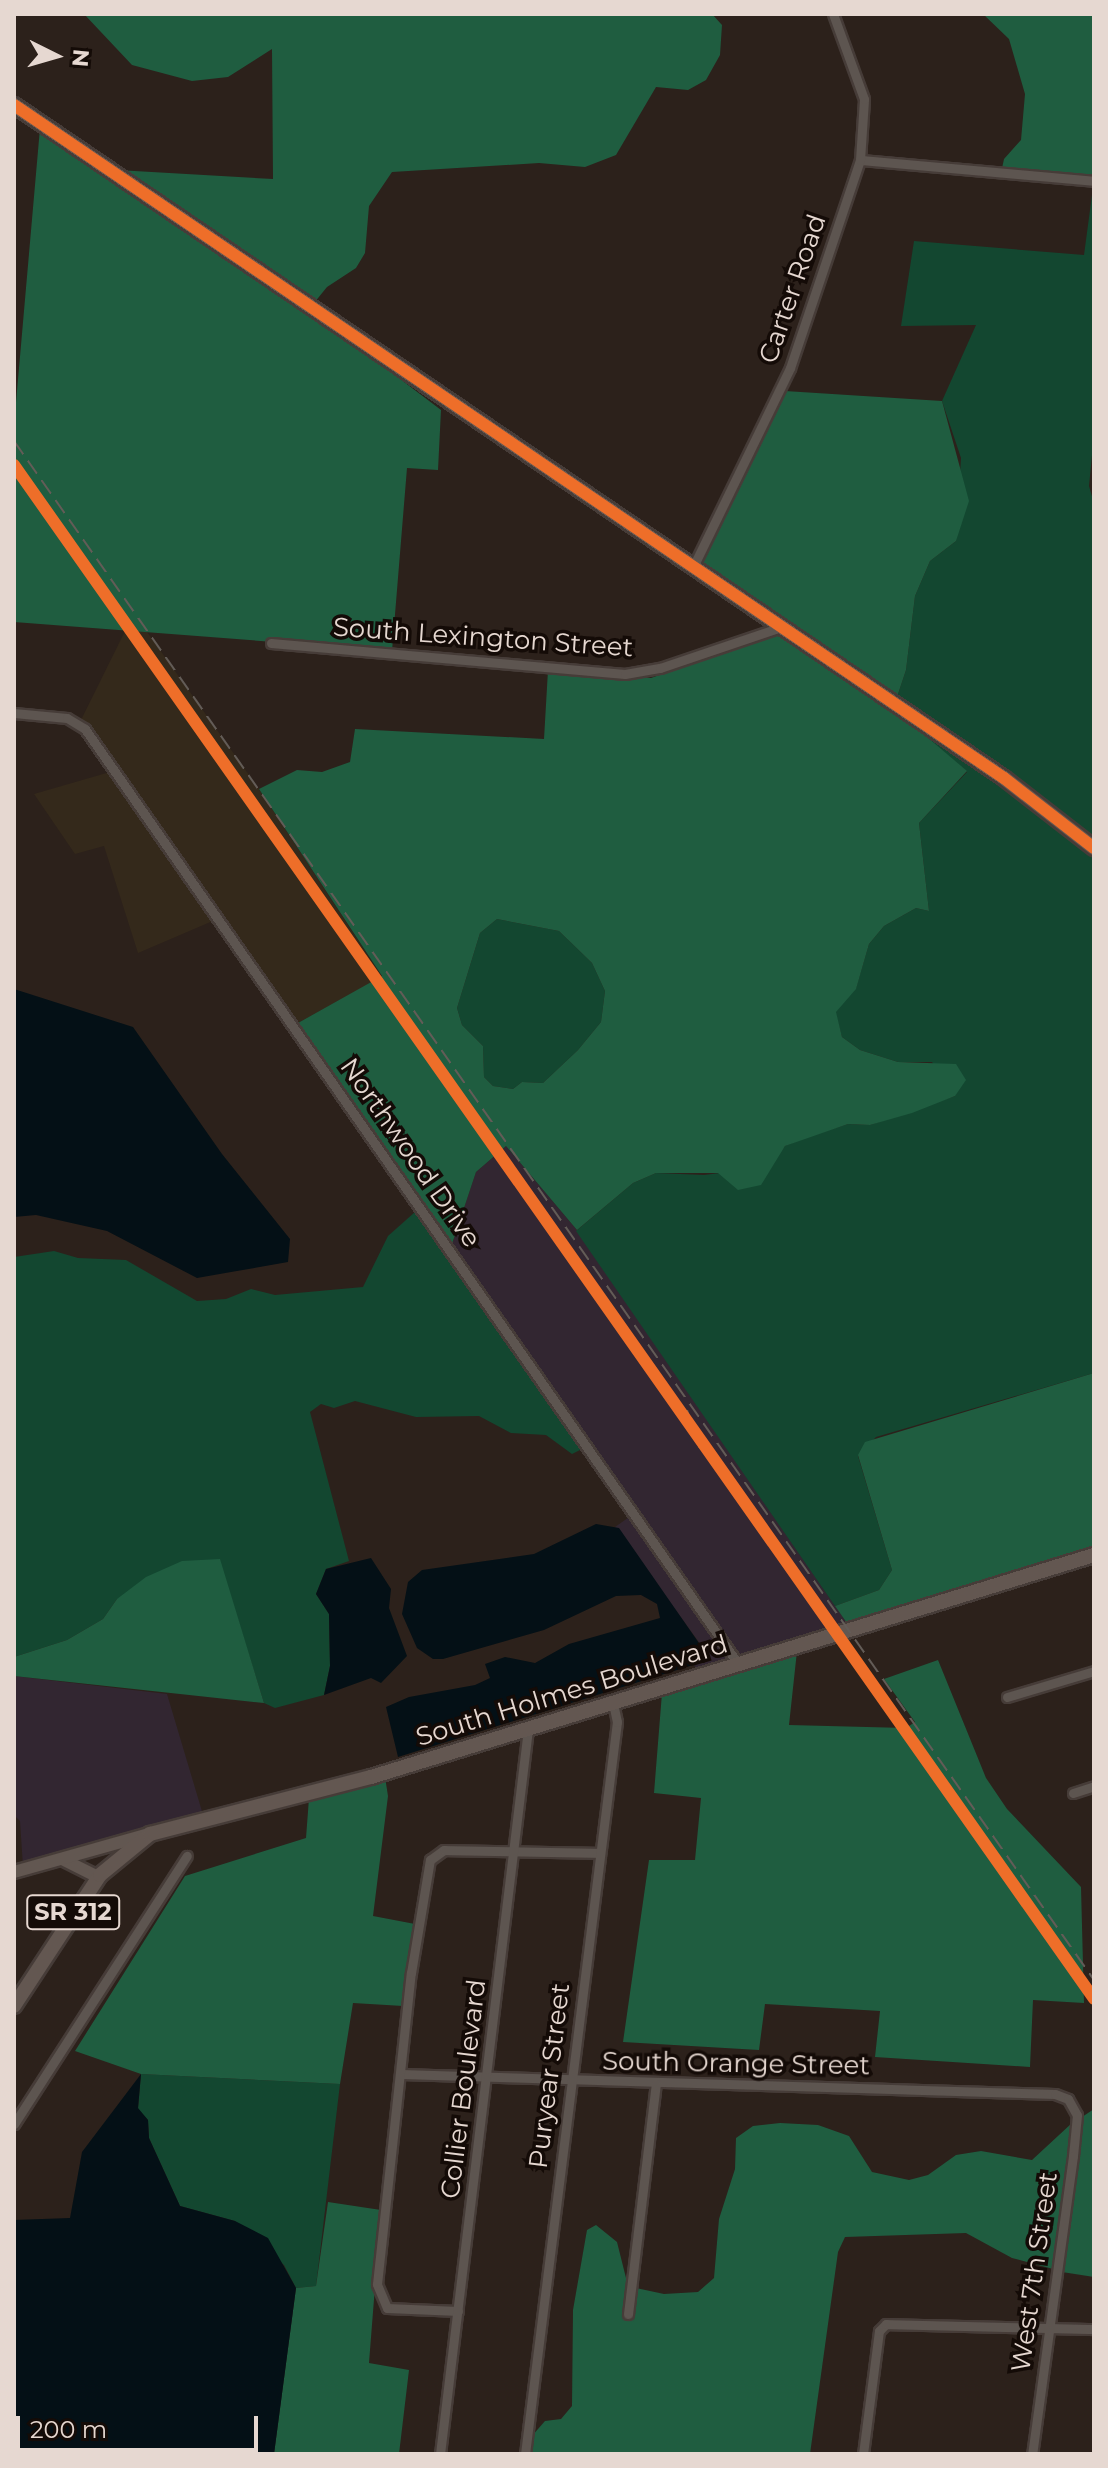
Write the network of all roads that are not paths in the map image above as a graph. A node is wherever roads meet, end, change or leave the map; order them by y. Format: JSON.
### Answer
{"nodes":[{"id":1,"x":833,"y":14,"type":"edge"},
{"id":2,"x":14,"y":105,"type":"edge"},
{"id":3,"x":860,"y":160,"type":"junction"},
{"id":4,"x":1094,"y":181,"type":"edge"},
{"id":5,"x":693,"y":567,"type":"junction"},
{"id":6,"x":781,"y":627,"type":"junction"},
{"id":7,"x":271,"y":643,"type":"dead end"},
{"id":8,"x":14,"y":713,"type":"edge"},
{"id":9,"x":1094,"y":848,"type":"edge"},
{"id":10,"x":1094,"y":1555,"type":"edge"},
{"id":11,"x":739,"y":1665,"type":"junction"},
{"id":12,"x":1094,"y":1671,"type":"edge"},
{"id":13,"x":1007,"y":1697,"type":"dead end"},
{"id":14,"x":613,"y":1703,"type":"junction"},
{"id":15,"x":528,"y":1729,"type":"junction"},
{"id":16,"x":1094,"y":1786,"type":"edge"},
{"id":17,"x":1073,"y":1793,"type":"dead end"},
{"id":18,"x":150,"y":1834,"type":"junction"},
{"id":19,"x":517,"y":1850,"type":"junction"},
{"id":20,"x":600,"y":1853,"type":"junction"},
{"id":21,"x":187,"y":1856,"type":"dead end"},
{"id":22,"x":59,"y":1859,"type":"junction"},
{"id":23,"x":14,"y":1872,"type":"edge"},
{"id":24,"x":98,"y":1877,"type":"junction"},
{"id":25,"x":14,"y":2006,"type":"edge"},
{"id":26,"x":401,"y":2074,"type":"junction"},
{"id":27,"x":487,"y":2080,"type":"junction"},
{"id":28,"x":572,"y":2082,"type":"junction"},
{"id":29,"x":656,"y":2084,"type":"junction"},
{"id":30,"x":1068,"y":2099,"type":"joint"},
{"id":31,"x":14,"y":2124,"type":"edge"},
{"id":32,"x":458,"y":2311,"type":"junction"},
{"id":33,"x":628,"y":2314,"type":"dead end"},
{"id":34,"x":1049,"y":2328,"type":"junction"},
{"id":35,"x":1094,"y":2329,"type":"edge"},
{"id":36,"x":440,"y":2454,"type":"edge"},
{"id":37,"x":525,"y":2454,"type":"edge"},
{"id":38,"x":863,"y":2454,"type":"edge"},
{"id":39,"x":1032,"y":2454,"type":"edge"}],
"edges":[{"from":1,"to":3,"type":"street","name":"Carter Road"},
{"from":2,"to":5,"type":"main road"},
{"from":3,"to":4,"type":"street"},
{"from":3,"to":5,"type":"street","name":"Carter Road"},
{"from":5,"to":6,"type":"main road"},
{"from":6,"to":7,"type":"street","name":"South Lexington Street"},
{"from":6,"to":9,"type":"main road"},
{"from":8,"to":11,"type":"street","name":"Northwood Drive"},
{"from":10,"to":11,"type":"main road","name":"South Holmes Boulevard"},
{"from":11,"to":14,"type":"main road","name":"South Holmes Boulevard"},
{"from":12,"to":13,"type":"street"},
{"from":14,"to":15,"type":"main road","name":"South Holmes Boulevard"},
{"from":14,"to":20,"type":"street","name":"Puryear Street"},
{"from":15,"to":18,"type":"main road","name":"South Holmes Boulevard"},
{"from":15,"to":19,"type":"street","name":"Collier Boulevard"},
{"from":16,"to":17,"type":"street"},
{"from":18,"to":22,"type":"main road","name":"South Holmes Boulevard"},
{"from":18,"to":24,"type":"main road","number":"SR 312"},
{"from":19,"to":20,"type":"street"},
{"from":19,"to":26,"type":"street"},
{"from":19,"to":27,"type":"street","name":"Collier Boulevard"},
{"from":20,"to":28,"type":"street","name":"Puryear Street"},
{"from":21,"to":31,"type":"street"},
{"from":22,"to":23,"type":"main road","name":"South Holmes Boulevard"},
{"from":22,"to":24,"type":"main road"},
{"from":24,"to":25,"type":"main road","number":"SR 312"},
{"from":26,"to":27,"type":"street","name":"South Orange Street"},
{"from":26,"to":32,"type":"street"},
{"from":27,"to":28,"type":"street","name":"South Orange Street"},
{"from":27,"to":32,"type":"street","name":"Collier Boulevard"},
{"from":28,"to":29,"type":"street","name":"South Orange Street"},
{"from":28,"to":37,"type":"street","name":"Puryear Street"},
{"from":29,"to":30,"type":"street","name":"South Orange Street"},
{"from":29,"to":33,"type":"street"},
{"from":30,"to":34,"type":"street","name":"West 7th Street"},
{"from":32,"to":36,"type":"street","name":"Collier Boulevard"},
{"from":34,"to":35,"type":"street"},
{"from":34,"to":38,"type":"street"},
{"from":34,"to":39,"type":"street","name":"West 7th Street"}]}
